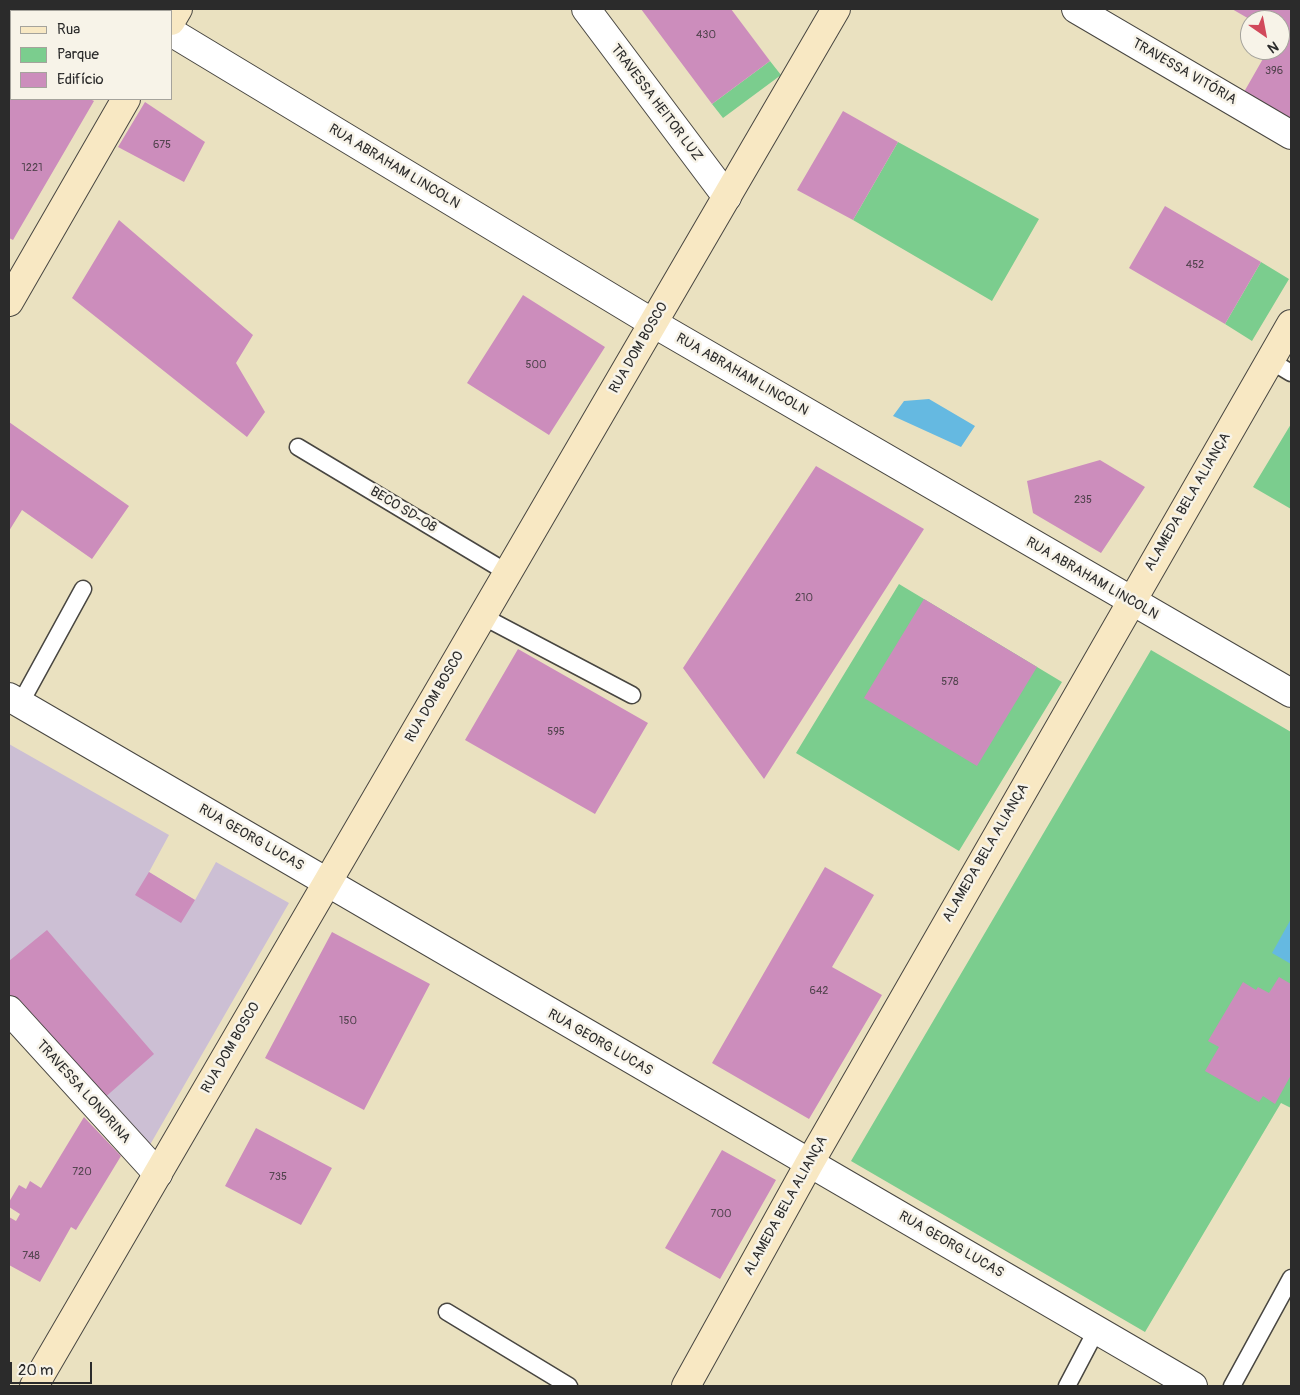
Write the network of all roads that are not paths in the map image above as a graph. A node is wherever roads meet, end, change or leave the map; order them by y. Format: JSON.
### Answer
{"nodes":[{"id":1,"x":586,"y":9,"type":"edge"},
{"id":2,"x":836,"y":9,"type":"edge"},
{"id":3,"x":1076,"y":9,"type":"edge"},
{"id":4,"x":172,"y":33,"type":"edge"},
{"id":5,"x":125,"y":100,"type":"edge"},
{"id":6,"x":1291,"y":135,"type":"edge"},
{"id":7,"x":726,"y":197,"type":"junction"},
{"id":8,"x":9,"y":302,"type":"edge"},
{"id":9,"x":653,"y":323,"type":"junction"},
{"id":10,"x":1291,"y":324,"type":"edge"},
{"id":11,"x":1281,"y":367,"type":"edge"},
{"id":12,"x":298,"y":448,"type":"dead end"},
{"id":13,"x":508,"y":573,"type":"junction"},
{"id":14,"x":83,"y":589,"type":"dead end"},
{"id":15,"x":1130,"y":601,"type":"junction"},
{"id":16,"x":482,"y":616,"type":"junction"},
{"id":17,"x":1291,"y":693,"type":"edge"},
{"id":18,"x":632,"y":695,"type":"dead end"},
{"id":19,"x":14,"y":700,"type":"edge"},
{"id":20,"x":327,"y":883,"type":"junction"},
{"id":21,"x":9,"y":1010,"type":"edge"},
{"id":22,"x":809,"y":1164,"type":"junction"},
{"id":23,"x":158,"y":1174,"type":"junction"},
{"id":24,"x":1291,"y":1278,"type":"edge"},
{"id":25,"x":448,"y":1312,"type":"dead end"},
{"id":26,"x":1097,"y":1329,"type":"junction"},
{"id":27,"x":34,"y":1386,"type":"edge"},
{"id":28,"x":569,"y":1386,"type":"edge"},
{"id":29,"x":686,"y":1386,"type":"edge"},
{"id":30,"x":1067,"y":1386,"type":"edge"},
{"id":31,"x":1193,"y":1386,"type":"edge"},
{"id":32,"x":1232,"y":1386,"type":"edge"}],
"edges":[{"from":1,"to":7,"type":"street","name":"TRAVESSA HEITOR LUZ"},
{"from":2,"to":7,"type":"street","name":"RUA DOM BOSCO"},
{"from":3,"to":6,"type":"street","name":"TRAVESSA VITÓRIA"},
{"from":4,"to":9,"type":"street","name":"RUA ABRAHAM LINCOLN"},
{"from":5,"to":8,"type":"street"},
{"from":7,"to":9,"type":"street","name":"RUA DOM BOSCO"},
{"from":9,"to":13,"type":"street","name":"RUA DOM BOSCO"},
{"from":9,"to":15,"type":"street","name":"RUA ABRAHAM LINCOLN"},
{"from":10,"to":11,"type":"street","name":"ALAMEDA BELA ALIANÇA"},
{"from":11,"to":15,"type":"street","name":"ALAMEDA BELA ALIANÇA"},
{"from":12,"to":13,"type":"lane","name":"BECO SD-08"},
{"from":13,"to":16,"type":"street","name":"RUA DOM BOSCO"},
{"from":14,"to":19,"type":"lane"},
{"from":15,"to":17,"type":"street","name":"RUA ABRAHAM LINCOLN"},
{"from":15,"to":22,"type":"street","name":"ALAMEDA BELA ALIANÇA"},
{"from":16,"to":18,"type":"lane"},
{"from":16,"to":20,"type":"street","name":"RUA DOM BOSCO"},
{"from":19,"to":20,"type":"street","name":"RUA GEORG LUCAS"},
{"from":20,"to":22,"type":"street","name":"RUA GEORG LUCAS"},
{"from":20,"to":23,"type":"street","name":"RUA DOM BOSCO"},
{"from":21,"to":23,"type":"street","name":"TRAVESSA LONDRINA"},
{"from":22,"to":26,"type":"street","name":"RUA GEORG LUCAS"},
{"from":22,"to":29,"type":"street","name":"ALAMEDA BELA ALIANÇA"},
{"from":23,"to":27,"type":"street","name":"RUA DOM BOSCO"},
{"from":24,"to":32,"type":"lane"},
{"from":25,"to":28,"type":"lane"},
{"from":26,"to":30,"type":"lane"},
{"from":26,"to":31,"type":"street","name":"RUA GEORG LUCAS"}]}
